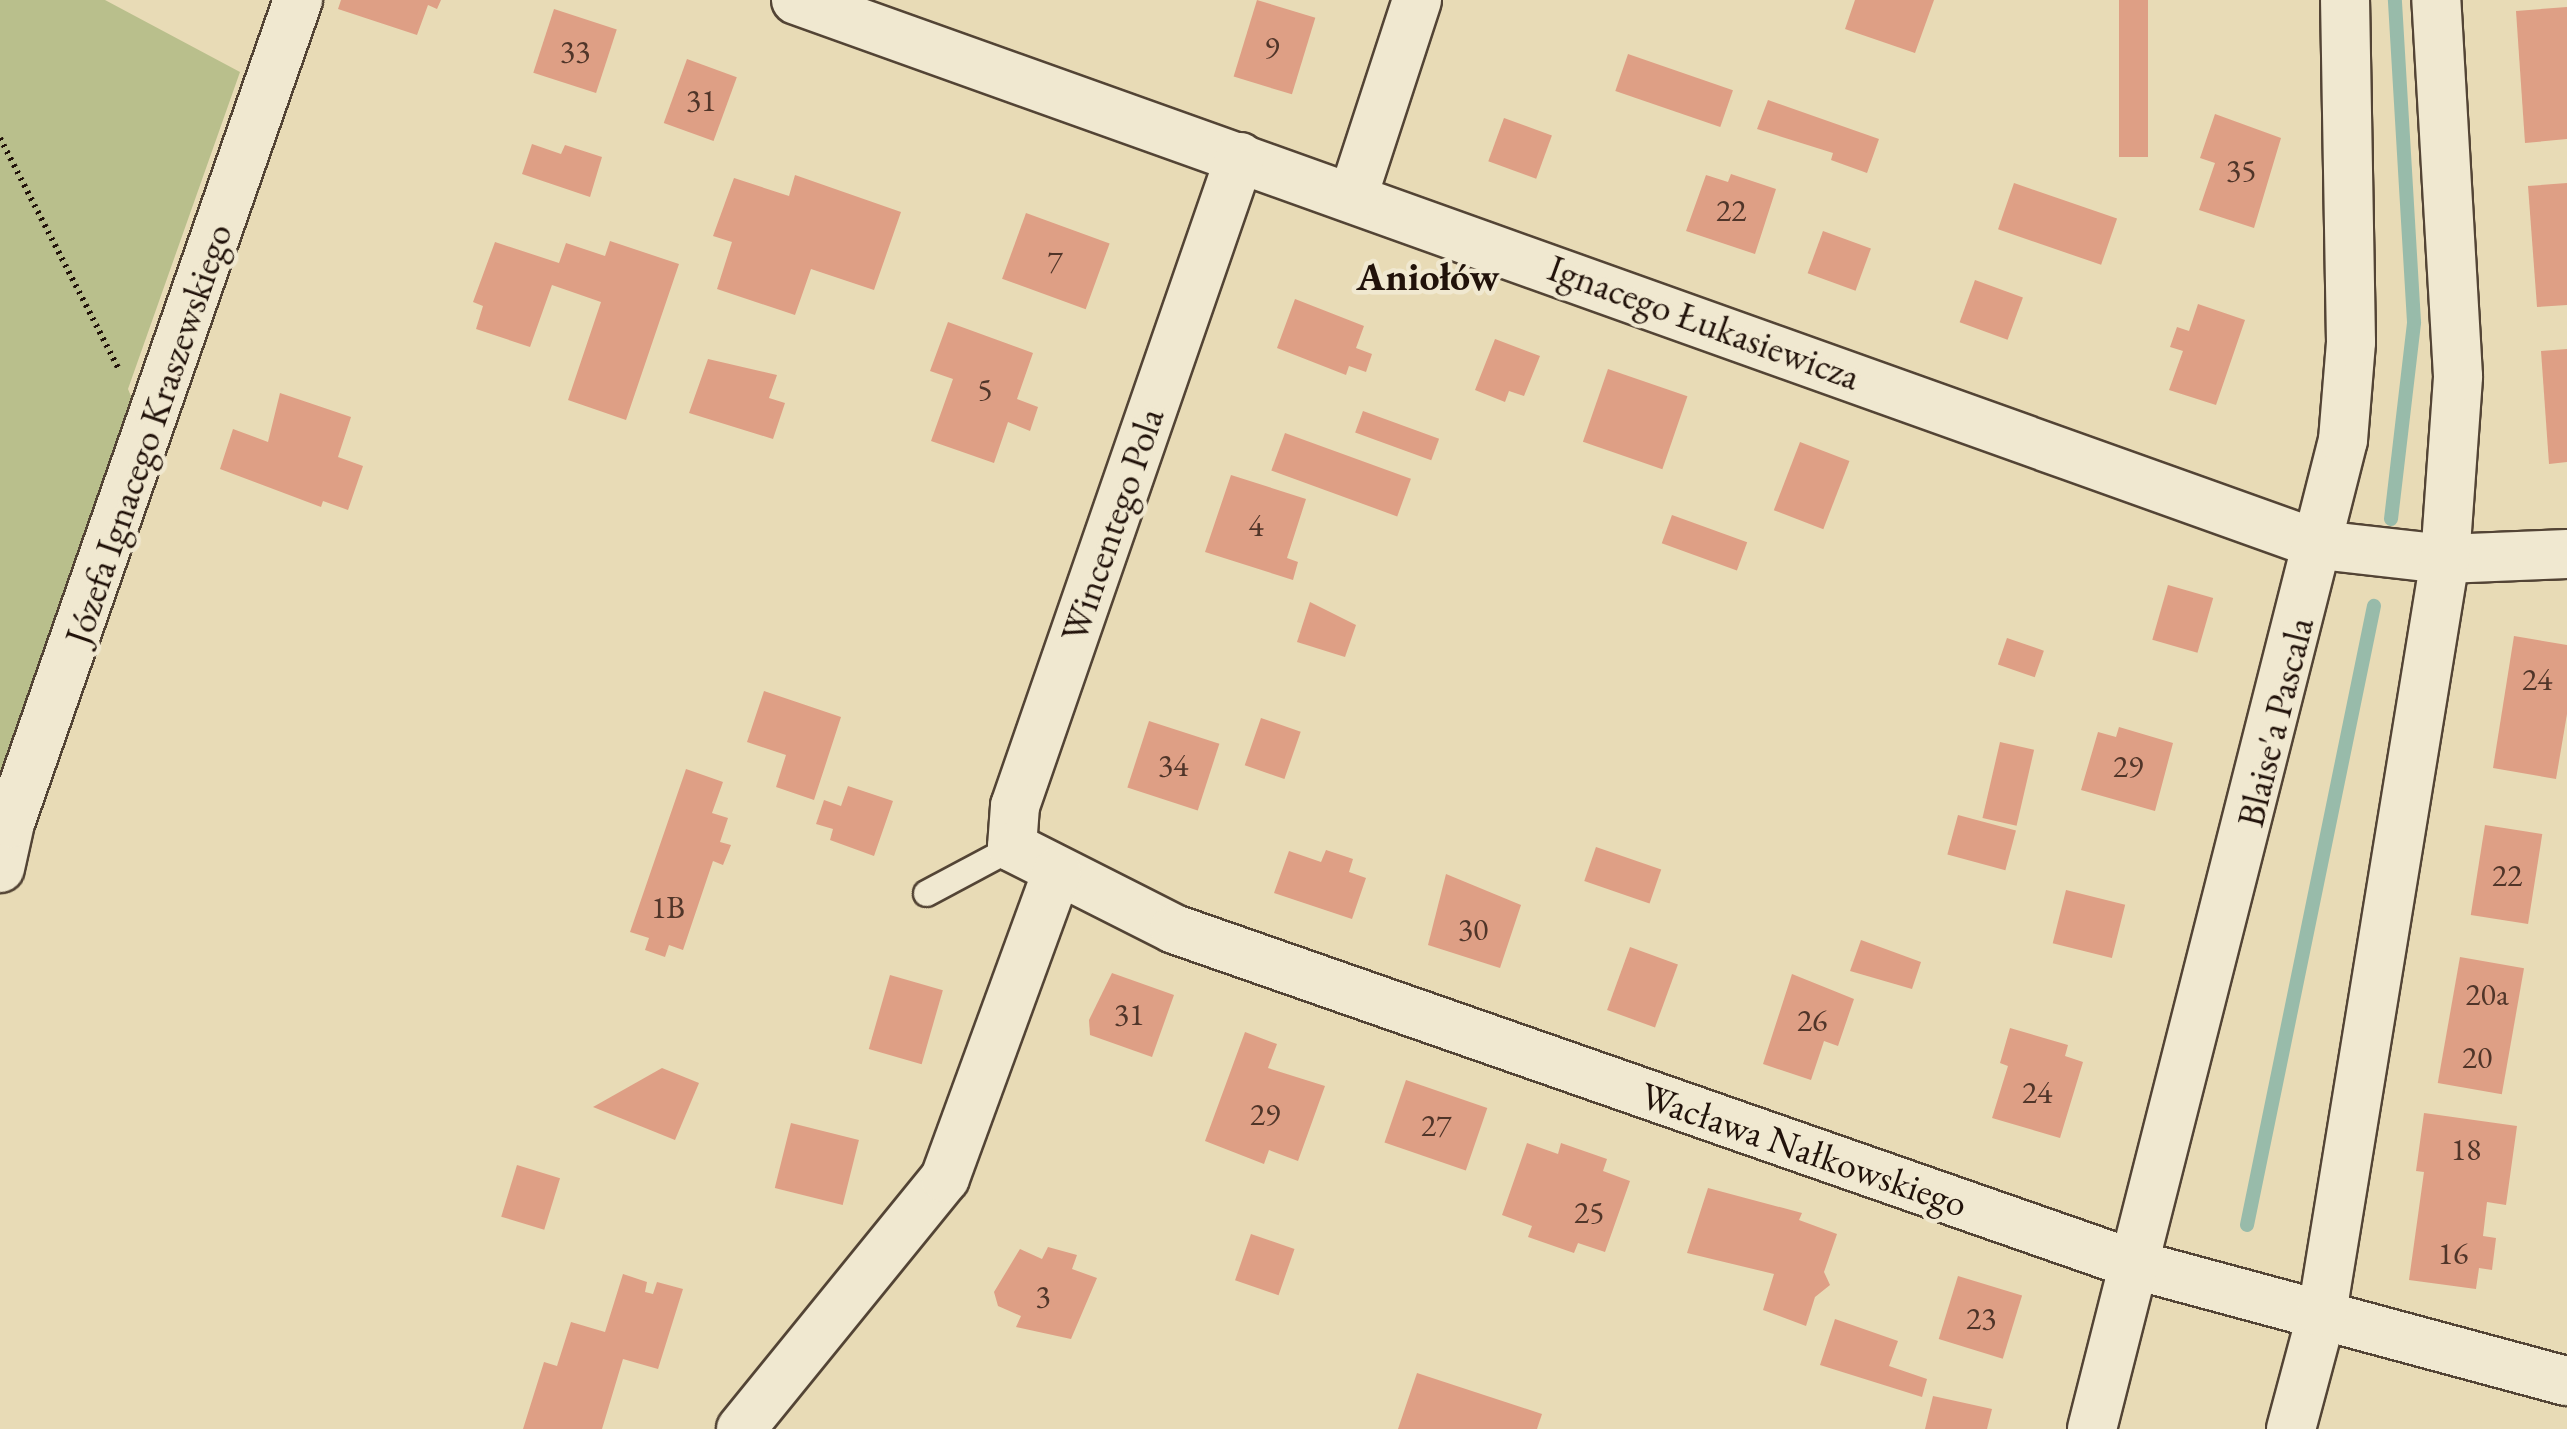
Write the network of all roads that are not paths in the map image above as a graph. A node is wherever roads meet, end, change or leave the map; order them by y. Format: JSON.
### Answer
{"nodes":[{"id":1,"x":298,"y":0,"type":"edge"},
{"id":2,"x":796,"y":0,"type":"edge"},
{"id":3,"x":1417,"y":0,"type":"edge"},
{"id":4,"x":2345,"y":0,"type":"edge"},
{"id":5,"x":2436,"y":0,"type":"edge"},
{"id":6,"x":1240,"y":157,"type":"junction"},
{"id":7,"x":1352,"y":196,"type":"junction"},
{"id":8,"x":2320,"y":545,"type":"junction"},
{"id":9,"x":2567,"y":554,"type":"edge"},
{"id":10,"x":2445,"y":559,"type":"junction"},
{"id":11,"x":1012,"y":847,"type":"junction"},
{"id":12,"x":0,"y":868,"type":"edge"},
{"id":13,"x":1057,"y":872,"type":"junction"},
{"id":14,"x":926,"y":893,"type":"dead end"},
{"id":15,"x":2136,"y":1265,"type":"junction"},
{"id":16,"x":2322,"y":1312,"type":"junction"},
{"id":17,"x":2567,"y":1381,"type":"edge"},
{"id":18,"x":742,"y":1429,"type":"edge"},
{"id":19,"x":2092,"y":1429,"type":"edge"},
{"id":20,"x":2292,"y":1429,"type":"edge"}],
"edges":[{"from":1,"to":12,"type":"street","name":"Józefa Ignacego Kraszewskiego"},
{"from":2,"to":6,"type":"street","name":"Ignacego Łukasiewicza"},
{"from":3,"to":7,"type":"street"},
{"from":4,"to":8,"type":"street","name":"Blaise'a Pascala"},
{"from":5,"to":10,"type":"street"},
{"from":6,"to":7,"type":"street","name":"Ignacego Łukasiewicza"},
{"from":6,"to":11,"type":"street","name":"Wincentego Pola"},
{"from":7,"to":8,"type":"street","name":"Ignacego Łukasiewicza"},
{"from":8,"to":10,"type":"street","name":"Ignacego Łukasiewicza"},
{"from":8,"to":15,"type":"street","name":"Blaise'a Pascala"},
{"from":9,"to":10,"type":"street","name":"Ignacego Łukasiewicza"},
{"from":10,"to":16,"type":"street"},
{"from":11,"to":13,"type":"street"},
{"from":11,"to":14,"type":"lane"},
{"from":13,"to":15,"type":"street","name":"Wacława Nałkowskiego"},
{"from":13,"to":18,"type":"street"},
{"from":15,"to":16,"type":"street","name":"Wacława Nałkowskiego"},
{"from":15,"to":19,"type":"street","name":"Blaise'a Pascala"},
{"from":16,"to":17,"type":"street","name":"Wacława Nałkowskiego"},
{"from":16,"to":20,"type":"street"}]}
